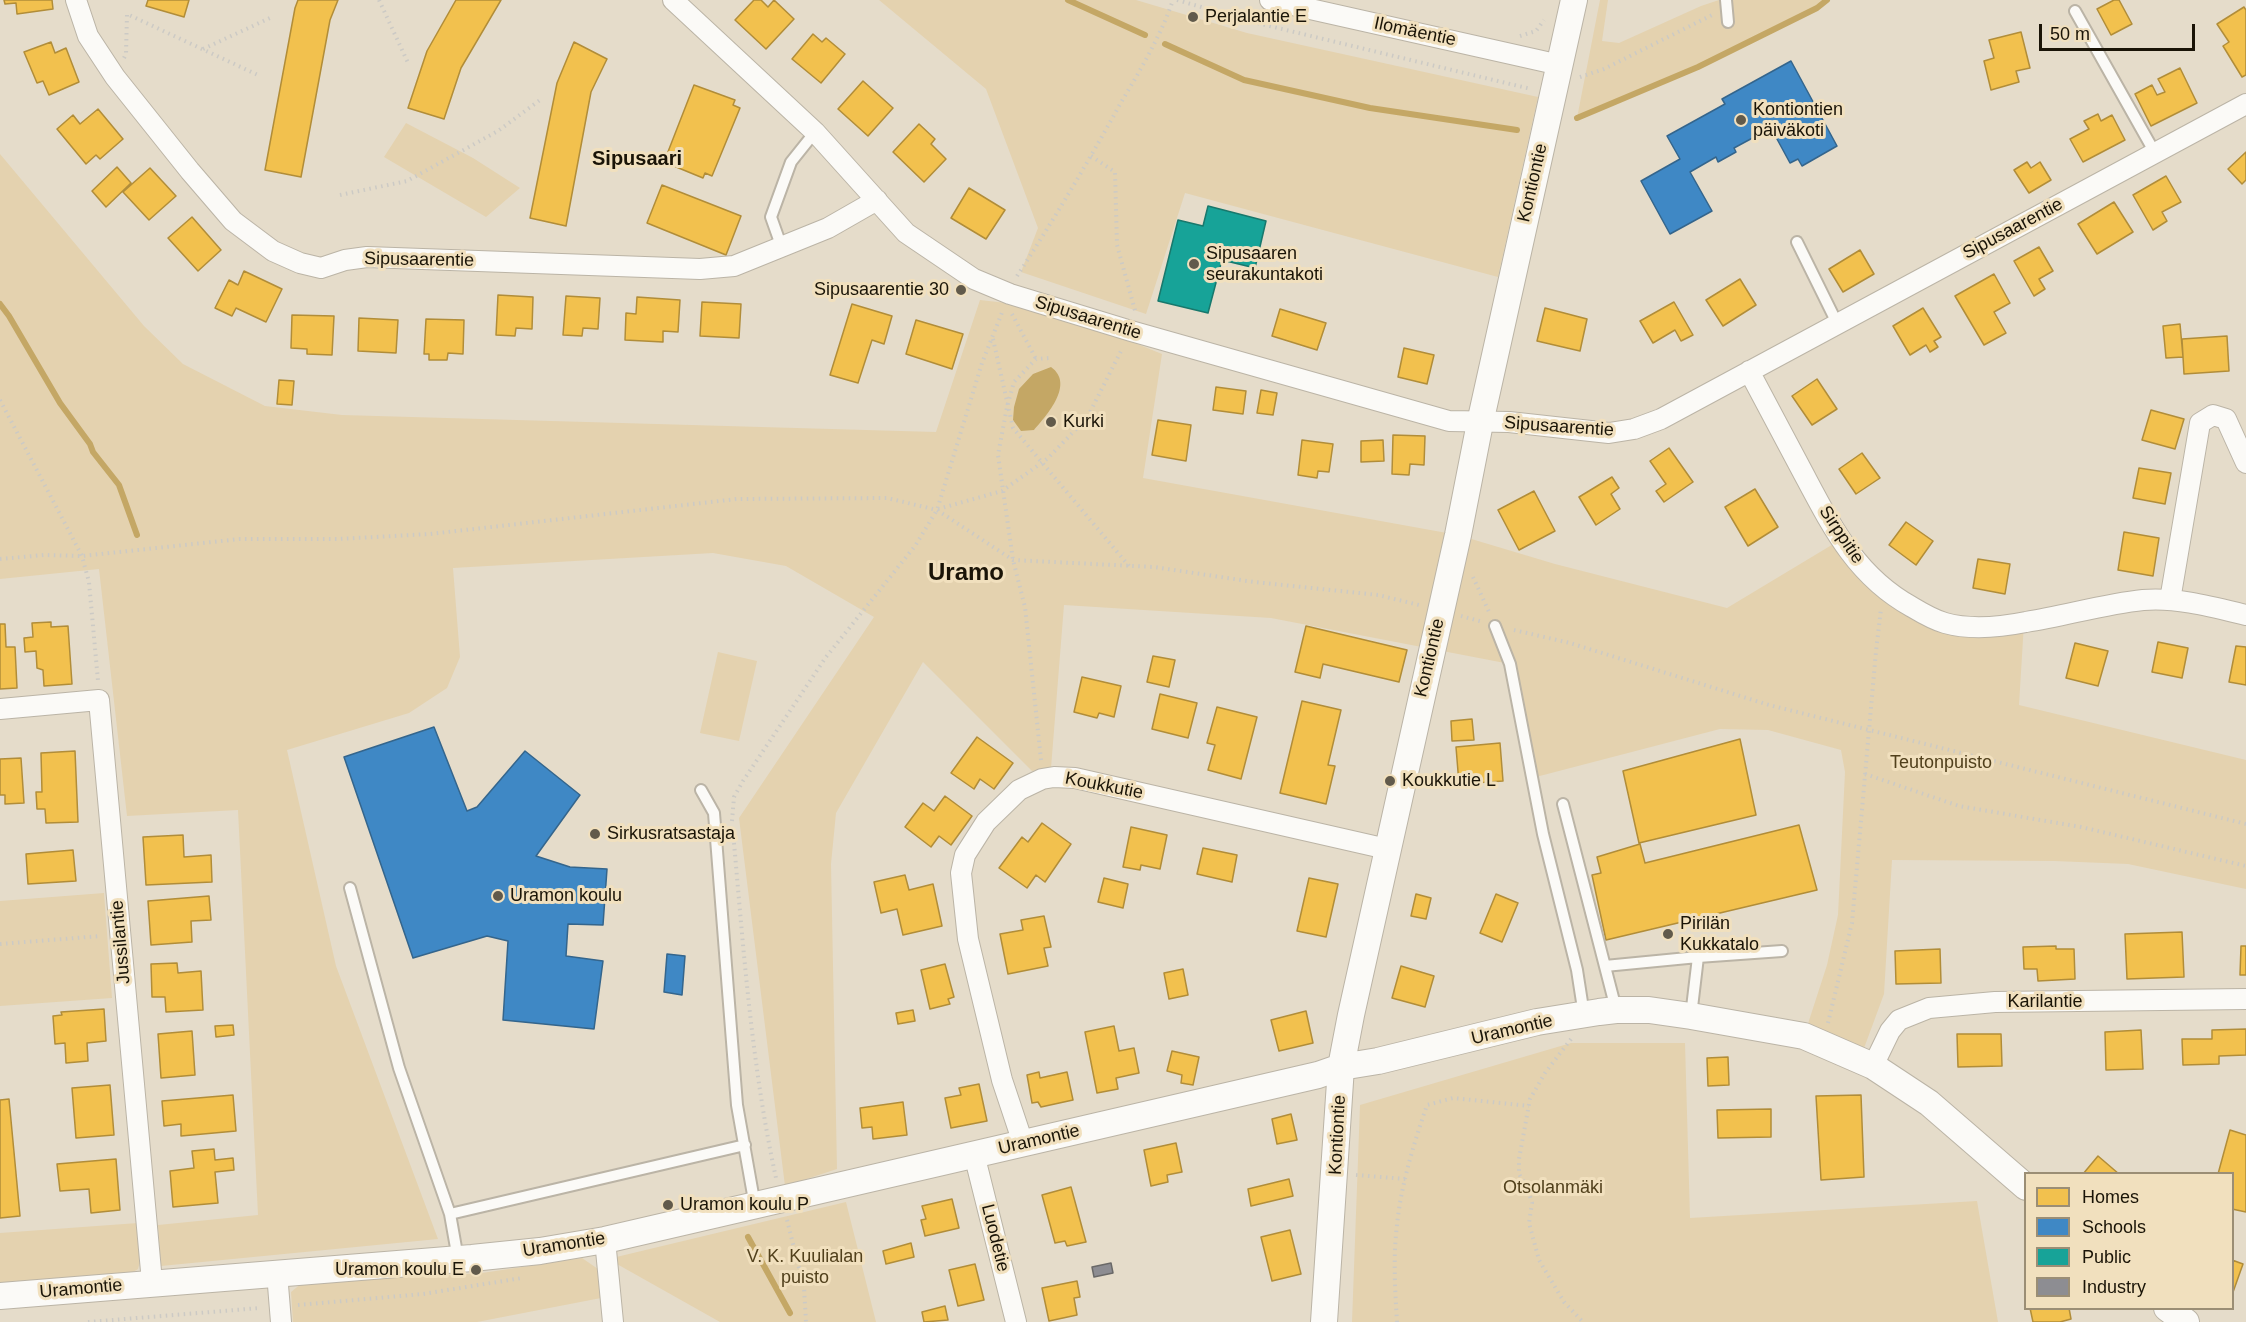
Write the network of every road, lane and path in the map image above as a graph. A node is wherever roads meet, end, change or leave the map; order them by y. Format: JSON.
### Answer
{"nodes":[{"id":1,"x":76,"y":0,"type":"edge"},
{"id":2,"x":379,"y":0,"type":"edge"},
{"id":3,"x":673,"y":0,"type":"edge"},
{"id":4,"x":1175,"y":0,"type":"edge"},
{"id":5,"x":1270,"y":0,"type":"edge"},
{"id":6,"x":1574,"y":0,"type":"edge"},
{"id":7,"x":1726,"y":3,"type":"edge"},
{"id":8,"x":2074,"y":11,"type":"dead end"},
{"id":9,"x":270,"y":18,"type":"dead end"},
{"id":10,"x":1728,"y":22,"type":"dead end"},
{"id":11,"x":203,"y":49,"type":"junction"},
{"id":12,"x":409,"y":65,"type":"dead end"},
{"id":13,"x":1569,"y":71,"type":"junction"},
{"id":14,"x":113,"y":74,"type":"junction"},
{"id":15,"x":260,"y":76,"type":"dead end"},
{"id":16,"x":1553,"y":94,"type":"junction"},
{"id":17,"x":540,"y":100,"type":"dead end"},
{"id":18,"x":2246,"y":104,"type":"edge"},
{"id":19,"x":814,"y":132,"type":"junction"},
{"id":20,"x":2155,"y":153,"type":"junction"},
{"id":21,"x":1091,"y":156,"type":"junction"},
{"id":22,"x":340,"y":195,"type":"dead end"},
{"id":23,"x":877,"y":200,"type":"junction"},
{"id":24,"x":1797,"y":242,"type":"dead end"},
{"id":25,"x":782,"y":248,"type":"junction"},
{"id":26,"x":1007,"y":273,"type":"dead end"},
{"id":27,"x":1028,"y":279,"type":"dead end"},
{"id":28,"x":1011,"y":291,"type":"junction"},
{"id":29,"x":1125,"y":308,"type":"dead end"},
{"id":30,"x":1136,"y":312,"type":"junction"},
{"id":31,"x":1146,"y":314,"type":"dead end"},
{"id":32,"x":1837,"y":324,"type":"junction"},
{"id":33,"x":1131,"y":331,"type":"junction"},
{"id":34,"x":993,"y":338,"type":"junction"},
{"id":35,"x":1049,"y":358,"type":"dead end"},
{"id":36,"x":1036,"y":359,"type":"junction"},
{"id":37,"x":1749,"y":371,"type":"junction"},
{"id":38,"x":0,"y":400,"type":"edge"},
{"id":39,"x":1007,"y":407,"type":"junction"},
{"id":40,"x":1480,"y":423,"type":"junction"},
{"id":41,"x":1042,"y":462,"type":"junction"},
{"id":42,"x":2246,"y":463,"type":"edge"},
{"id":43,"x":1002,"y":491,"type":"junction"},
{"id":44,"x":938,"y":510,"type":"junction"},
{"id":45,"x":82,"y":556,"type":"junction"},
{"id":46,"x":0,"y":559,"type":"edge"},
{"id":47,"x":1013,"y":560,"type":"junction"},
{"id":48,"x":1129,"y":566,"type":"junction"},
{"id":49,"x":1471,"y":572,"type":"dead end"},
{"id":50,"x":1882,"y":587,"type":"junction"},
{"id":51,"x":2170,"y":600,"type":"junction"},
{"id":52,"x":1441,"y":610,"type":"junction"},
{"id":53,"x":2246,"y":615,"type":"edge"},
{"id":54,"x":1495,"y":626,"type":"junction"},
{"id":55,"x":99,"y":700,"type":"junction"},
{"id":56,"x":0,"y":709,"type":"edge"},
{"id":57,"x":1868,"y":731,"type":"junction"},
{"id":58,"x":1865,"y":774,"type":"junction"},
{"id":59,"x":1042,"y":779,"type":"junction"},
{"id":60,"x":701,"y":790,"type":"dead end"},
{"id":61,"x":1563,"y":804,"type":"dead end"},
{"id":62,"x":2246,"y":824,"type":"edge"},
{"id":63,"x":733,"y":830,"type":"dead end"},
{"id":64,"x":734,"y":842,"type":"dead end"},
{"id":65,"x":1387,"y":849,"type":"junction"},
{"id":66,"x":2246,"y":866,"type":"edge"},
{"id":67,"x":350,"y":888,"type":"dead end"},
{"id":68,"x":120,"y":934,"type":"junction"},
{"id":69,"x":0,"y":944,"type":"edge"},
{"id":70,"x":1782,"y":951,"type":"dead end"},
{"id":71,"x":1698,"y":957,"type":"junction"},
{"id":72,"x":1605,"y":966,"type":"junction"},
{"id":73,"x":2246,"y":999,"type":"edge"},
{"id":74,"x":1616,"y":1010,"type":"junction"},
{"id":75,"x":1691,"y":1016,"type":"junction"},
{"id":76,"x":1580,"y":1023,"type":"junction"},
{"id":77,"x":1823,"y":1045,"type":"junction"},
{"id":78,"x":1873,"y":1066,"type":"junction"},
{"id":79,"x":1341,"y":1067,"type":"junction"},
{"id":80,"x":1529,"y":1106,"type":"junction"},
{"id":81,"x":1023,"y":1143,"type":"junction"},
{"id":82,"x":745,"y":1145,"type":"junction"},
{"id":83,"x":974,"y":1154,"type":"junction"},
{"id":84,"x":1352,"y":1175,"type":"dead end"},
{"id":85,"x":1406,"y":1179,"type":"junction"},
{"id":86,"x":2024,"y":1186,"type":"edge"},
{"id":87,"x":781,"y":1200,"type":"junction"},
{"id":88,"x":755,"y":1206,"type":"junction"},
{"id":89,"x":450,"y":1214,"type":"junction"},
{"id":90,"x":605,"y":1240,"type":"junction"},
{"id":91,"x":458,"y":1259,"type":"junction"},
{"id":92,"x":277,"y":1273,"type":"junction"},
{"id":93,"x":152,"y":1282,"type":"junction"},
{"id":94,"x":0,"y":1296,"type":"edge"},
{"id":95,"x":2170,"y":1310,"type":"edge"},
{"id":96,"x":281,"y":1322,"type":"edge"},
{"id":97,"x":613,"y":1322,"type":"edge"},
{"id":98,"x":806,"y":1322,"type":"edge"},
{"id":99,"x":1016,"y":1322,"type":"edge"},
{"id":100,"x":1324,"y":1322,"type":"edge"},
{"id":101,"x":1397,"y":1322,"type":"edge"},
{"id":102,"x":1583,"y":1322,"type":"edge"},
{"id":103,"x":2186,"y":1322,"type":"edge"}],
"edges":[{"from":1,"to":14,"type":"street","name":"Sipusaarentie"},
{"from":2,"to":12,"type":"path"},
{"from":3,"to":19,"type":"street","name":"Sipusaarentie"},
{"from":4,"to":16,"type":"path"},
{"from":4,"to":21,"type":"path"},
{"from":5,"to":13,"type":"street","name":"Ilomäentie"},
{"from":6,"to":13,"type":"street","name":"Kontiontie"},
{"from":7,"to":10,"type":"lane"},
{"from":7,"to":13,"type":"path"},
{"from":8,"to":20,"type":"lane"},
{"from":9,"to":11,"type":"path"},
{"from":11,"to":14,"type":"path"},
{"from":11,"to":15,"type":"path"},
{"from":13,"to":16,"type":"street","name":"Kontiontie"},
{"from":14,"to":25,"type":"street","name":"Sipusaarentie"},
{"from":16,"to":40,"type":"street","name":"Kontiontie"},
{"from":17,"to":22,"type":"path"},
{"from":18,"to":20,"type":"street","name":"Sipusaarentie"},
{"from":19,"to":23,"type":"street","name":"Sipusaarentie"},
{"from":19,"to":25,"type":"lane"},
{"from":20,"to":32,"type":"street","name":"Sipusaarentie"},
{"from":21,"to":28,"type":"path"},
{"from":21,"to":30,"type":"path"},
{"from":23,"to":25,"type":"street","name":"Sipusaarentie"},
{"from":23,"to":28,"type":"street","name":"Sipusaarentie"},
{"from":24,"to":32,"type":"lane"},
{"from":26,"to":28,"type":"path"},
{"from":27,"to":28,"type":"path"},
{"from":28,"to":33,"type":"street","name":"Sipusaarentie"},
{"from":28,"to":34,"type":"path"},
{"from":28,"to":36,"type":"path"},
{"from":29,"to":30,"type":"path"},
{"from":30,"to":31,"type":"path"},
{"from":30,"to":33,"type":"path"},
{"from":32,"to":37,"type":"street","name":"Sipusaarentie"},
{"from":33,"to":40,"type":"street","name":"Sipusaarentie"},
{"from":33,"to":41,"type":"path"},
{"from":34,"to":39,"type":"path"},
{"from":34,"to":44,"type":"path"},
{"from":35,"to":36,"type":"path"},
{"from":36,"to":39,"type":"path"},
{"from":37,"to":40,"type":"street","name":"Sipusaarentie"},
{"from":37,"to":50,"type":"street","name":"Sirppitie"},
{"from":38,"to":45,"type":"path"},
{"from":39,"to":41,"type":"path"},
{"from":39,"to":43,"type":"path"},
{"from":40,"to":52,"type":"street","name":"Kontiontie"},
{"from":41,"to":43,"type":"path"},
{"from":41,"to":48,"type":"path"},
{"from":42,"to":51,"type":"street"},
{"from":43,"to":44,"type":"path"},
{"from":43,"to":47,"type":"path"},
{"from":44,"to":45,"type":"path"},
{"from":44,"to":47,"type":"path"},
{"from":44,"to":63,"type":"path"},
{"from":45,"to":46,"type":"path"},
{"from":45,"to":55,"type":"path"},
{"from":47,"to":48,"type":"path"},
{"from":47,"to":59,"type":"path"},
{"from":48,"to":52,"type":"path"},
{"from":49,"to":54,"type":"path"},
{"from":50,"to":51,"type":"street","name":"Sirppitie"},
{"from":50,"to":57,"type":"path"},
{"from":51,"to":53,"type":"street","name":"Sirppitie"},
{"from":52,"to":54,"type":"path"},
{"from":52,"to":65,"type":"street","name":"Kontiontie"},
{"from":54,"to":57,"type":"path"},
{"from":54,"to":76,"type":"lane"},
{"from":55,"to":56,"type":"street"},
{"from":55,"to":68,"type":"street","name":"Jussilantie"},
{"from":57,"to":58,"type":"path"},
{"from":57,"to":62,"type":"path"},
{"from":58,"to":66,"type":"path"},
{"from":58,"to":77,"type":"path"},
{"from":59,"to":65,"type":"street","name":"Koukkutie"},
{"from":59,"to":81,"type":"street","name":"Koukkutie"},
{"from":60,"to":82,"type":"lane"},
{"from":61,"to":72,"type":"lane"},
{"from":64,"to":87,"type":"path"},
{"from":65,"to":79,"type":"street","name":"Kontiontie"},
{"from":67,"to":89,"type":"lane"},
{"from":68,"to":69,"type":"path"},
{"from":68,"to":93,"type":"street","name":"Jussilantie"},
{"from":70,"to":71,"type":"lane"},
{"from":71,"to":72,"type":"lane"},
{"from":71,"to":75,"type":"lane"},
{"from":72,"to":74,"type":"lane"},
{"from":73,"to":78,"type":"street","name":"Karilantie"},
{"from":74,"to":75,"type":"street","name":"Uramontie"},
{"from":74,"to":76,"type":"street","name":"Uramontie"},
{"from":75,"to":77,"type":"street","name":"Uramontie"},
{"from":76,"to":79,"type":"street","name":"Uramontie"},
{"from":76,"to":80,"type":"path"},
{"from":77,"to":78,"type":"street","name":"Uramontie"},
{"from":78,"to":86,"type":"street","name":"Uramontie"},
{"from":79,"to":81,"type":"street","name":"Uramontie"},
{"from":79,"to":100,"type":"street","name":"Kontiontie"},
{"from":80,"to":85,"type":"path"},
{"from":80,"to":102,"type":"path"},
{"from":81,"to":83,"type":"street","name":"Uramontie"},
{"from":82,"to":88,"type":"lane"},
{"from":82,"to":89,"type":"lane"},
{"from":83,"to":87,"type":"street","name":"Uramontie"},
{"from":83,"to":99,"type":"street","name":"Luodetie"},
{"from":84,"to":85,"type":"path"},
{"from":85,"to":101,"type":"path"},
{"from":87,"to":88,"type":"street","name":"Uramontie"},
{"from":87,"to":98,"type":"path"},
{"from":88,"to":90,"type":"street","name":"Uramontie"},
{"from":89,"to":91,"type":"lane"},
{"from":90,"to":91,"type":"street","name":"Uramontie"},
{"from":90,"to":97,"type":"street"},
{"from":91,"to":92,"type":"street","name":"Uramontie"},
{"from":92,"to":93,"type":"street","name":"Uramontie"},
{"from":92,"to":96,"type":"street"},
{"from":93,"to":94,"type":"street","name":"Uramontie"},
{"from":95,"to":103,"type":"street"}]}
